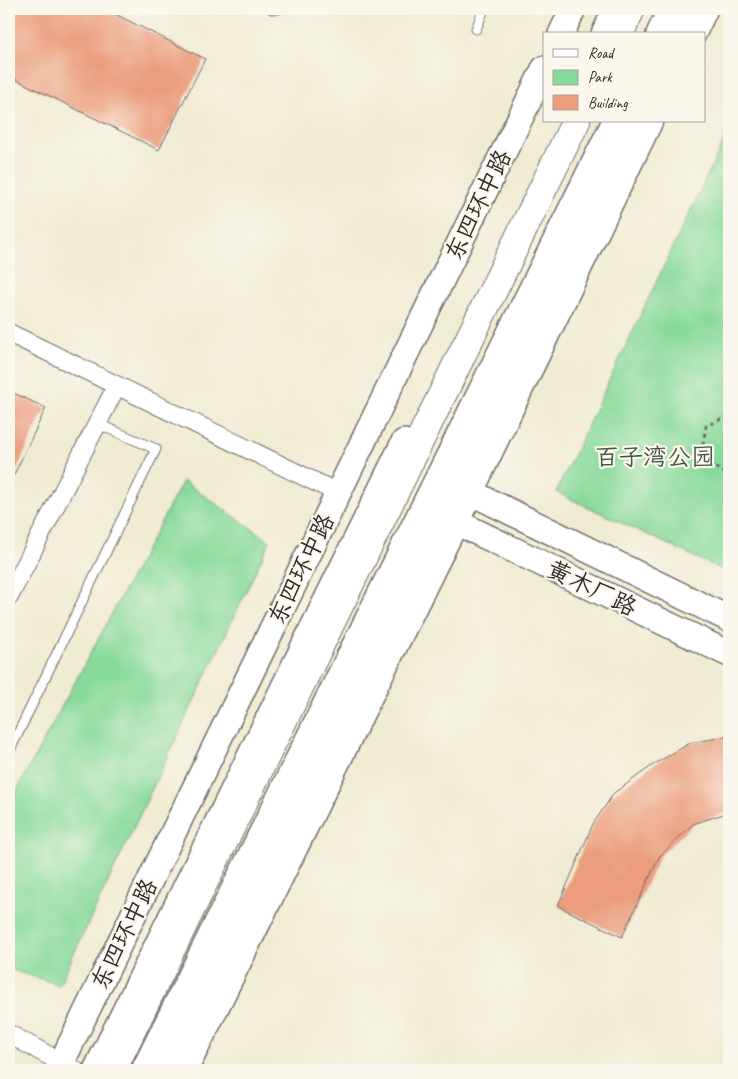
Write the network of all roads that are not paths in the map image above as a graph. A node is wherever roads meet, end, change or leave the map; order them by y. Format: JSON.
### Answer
{"nodes":[{"id":1,"x":272,"y":9,"type":"edge"},
{"id":2,"x":278,"y":9,"type":"edge"},
{"id":3,"x":484,"y":9,"type":"edge"},
{"id":4,"x":574,"y":9,"type":"edge"},
{"id":5,"x":616,"y":9,"type":"edge"},
{"id":6,"x":631,"y":9,"type":"edge"},
{"id":7,"x":671,"y":9,"type":"edge"},
{"id":8,"x":687,"y":9,"type":"edge"},
{"id":9,"x":705,"y":9,"type":"edge"},
{"id":10,"x":476,"y":29,"type":"dead end"},
{"id":11,"x":562,"y":32,"type":"edge"},
{"id":12,"x":605,"y":32,"type":"edge"},
{"id":13,"x":620,"y":32,"type":"edge"},
{"id":14,"x":660,"y":32,"type":"edge"},
{"id":15,"x":675,"y":32,"type":"edge"},
{"id":16,"x":693,"y":32,"type":"edge"},
{"id":17,"x":543,"y":71,"type":"edge"},
{"id":18,"x":561,"y":122,"type":"edge"},
{"id":19,"x":576,"y":122,"type":"edge"},
{"id":20,"x":615,"y":122,"type":"edge"},
{"id":21,"x":631,"y":122,"type":"edge"},
{"id":22,"x":650,"y":122,"type":"edge"},
{"id":23,"x":9,"y":333,"type":"edge"},
{"id":24,"x":116,"y":386,"type":"junction"},
{"id":25,"x":98,"y":424,"type":"junction"},
{"id":26,"x":470,"y":492,"type":"junction"},
{"id":27,"x":338,"y":493,"type":"junction"},
{"id":28,"x":456,"y":522,"type":"junction"},
{"id":29,"x":9,"y":597,"type":"edge"},
{"id":30,"x":729,"y":619,"type":"edge"},
{"id":31,"x":729,"y":654,"type":"edge"},
{"id":32,"x":9,"y":752,"type":"edge"},
{"id":33,"x":9,"y":1034,"type":"edge"},
{"id":34,"x":65,"y":1067,"type":"edge"},
{"id":35,"x":96,"y":1070,"type":"edge"},
{"id":36,"x":112,"y":1070,"type":"edge"},
{"id":37,"x":144,"y":1070,"type":"edge"},
{"id":38,"x":167,"y":1070,"type":"edge"},
{"id":39,"x":185,"y":1070,"type":"edge"}],
"edges":[{"from":1,"to":2,"type":"lane"},
{"from":3,"to":10,"type":"lane"},
{"from":4,"to":11,"type":"main road"},
{"from":5,"to":12,"type":"main road"},
{"from":6,"to":13,"type":"highway"},
{"from":7,"to":14,"type":"main road"},
{"from":8,"to":15,"type":"highway"},
{"from":9,"to":16,"type":"main road"},
{"from":17,"to":27,"type":"main road","name":"东四环中路"},
{"from":18,"to":35,"type":"main road","name":"东四环中路"},
{"from":19,"to":36,"type":"highway","name":"东四环中路"},
{"from":20,"to":37,"type":"main road"},
{"from":21,"to":38,"type":"highway"},
{"from":22,"to":26,"type":"main road"},
{"from":23,"to":24,"type":"street"},
{"from":24,"to":25,"type":"street"},
{"from":24,"to":27,"type":"street"},
{"from":25,"to":29,"type":"street"},
{"from":25,"to":32,"type":"lane"},
{"from":26,"to":28,"type":"main road"},
{"from":26,"to":30,"type":"main road"},
{"from":27,"to":34,"type":"main road","name":"东四环中路"},
{"from":28,"to":31,"type":"main road","name":"黄木厂路"},
{"from":28,"to":39,"type":"main road"},
{"from":33,"to":34,"type":"street"}]}
